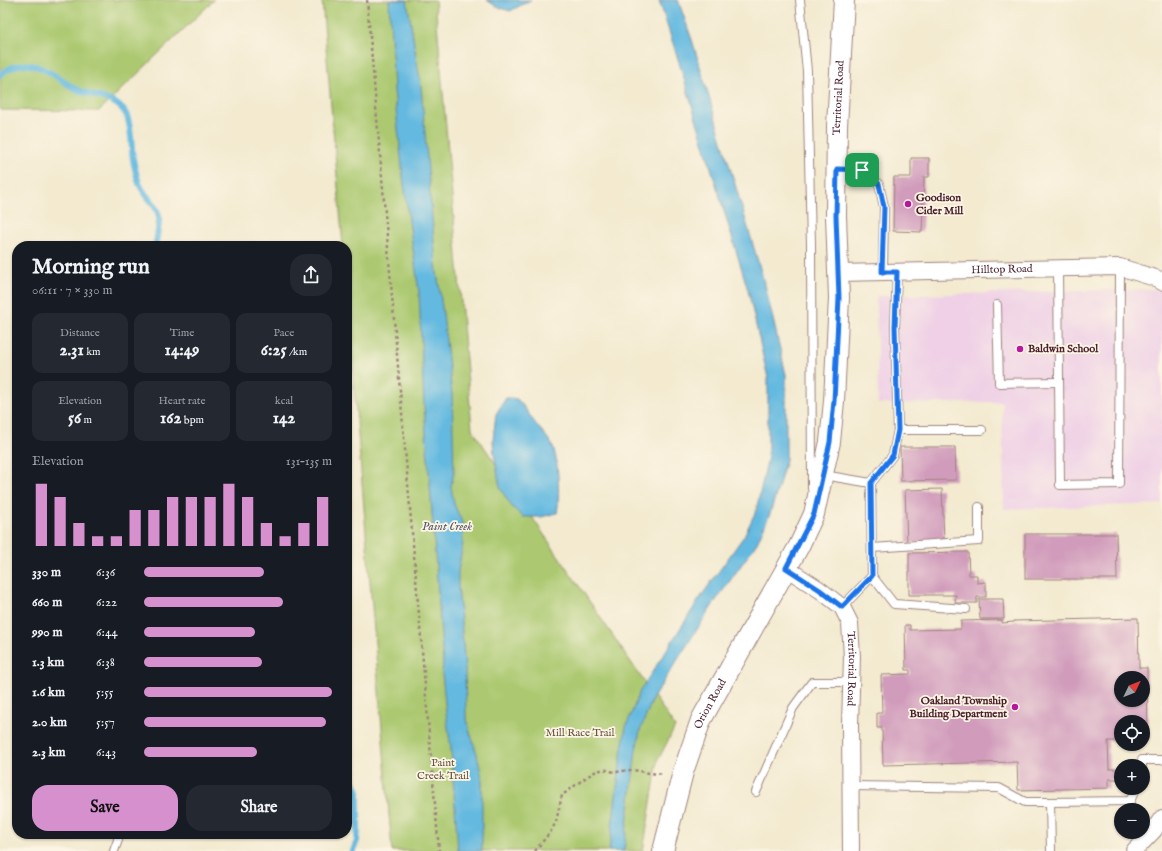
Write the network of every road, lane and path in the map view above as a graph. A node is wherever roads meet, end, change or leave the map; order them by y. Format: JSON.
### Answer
{"nodes":[{"id":1,"x":367,"y":0,"type":"edge"},
{"id":2,"x":800,"y":0,"type":"edge"},
{"id":3,"x":844,"y":0,"type":"edge"},
{"id":4,"x":837,"y":169,"type":"junction"},
{"id":5,"x":1120,"y":267,"type":"junction"},
{"id":6,"x":1058,"y":269,"type":"junction"},
{"id":7,"x":890,"y":272,"type":"junction"},
{"id":8,"x":838,"y":273,"type":"junction"},
{"id":9,"x":1161,"y":278,"type":"edge"},
{"id":10,"x":998,"y":305,"type":"dead end"},
{"id":11,"x":1059,"y":382,"type":"junction"},
{"id":12,"x":898,"y":430,"type":"junction"},
{"id":13,"x":982,"y":430,"type":"dead end"},
{"id":14,"x":823,"y":475,"type":"junction"},
{"id":15,"x":871,"y":483,"type":"junction"},
{"id":16,"x":979,"y":507,"type":"dead end"},
{"id":17,"x":814,"y":514,"type":"junction"},
{"id":18,"x":872,"y":548,"type":"junction"},
{"id":19,"x":786,"y":568,"type":"junction"},
{"id":20,"x":872,"y":576,"type":"junction"},
{"id":21,"x":842,"y":607,"type":"junction"},
{"id":22,"x":966,"y":609,"type":"dead end"},
{"id":23,"x":851,"y":682,"type":"junction"},
{"id":24,"x":1150,"y":760,"type":"edge"},
{"id":25,"x":1162,"y":760,"type":"edge"},
{"id":26,"x":645,"y":773,"type":"dead end"},
{"id":27,"x":851,"y":786,"type":"junction"},
{"id":28,"x":756,"y":792,"type":"dead end"},
{"id":29,"x":1133,"y":795,"type":"edge"},
{"id":30,"x":1050,"y":802,"type":"junction"},
{"id":31,"x":1162,"y":818,"type":"edge"},
{"id":32,"x":118,"y":839,"type":"edge"},
{"id":33,"x":114,"y":851,"type":"edge"},
{"id":34,"x":439,"y":851,"type":"edge"},
{"id":35,"x":535,"y":851,"type":"edge"},
{"id":36,"x":663,"y":851,"type":"edge"},
{"id":37,"x":851,"y":851,"type":"edge"},
{"id":38,"x":1051,"y":851,"type":"edge"},
{"id":39,"x":1134,"y":851,"type":"edge"}],
"edges":[{"from":1,"to":34,"type":"path"},
{"from":2,"to":17,"type":"lane"},
{"from":3,"to":4,"type":"street","name":"Territorial Road"},
{"from":4,"to":7,"type":"lane"},
{"from":4,"to":8,"type":"street","name":"Territorial Road"},
{"from":5,"to":6,"type":"street","name":"Hilltop Road"},
{"from":5,"to":9,"type":"street","name":"Hilltop Road"},
{"from":5,"to":11,"type":"lane"},
{"from":6,"to":7,"type":"street","name":"Hilltop Road"},
{"from":6,"to":11,"type":"lane"},
{"from":7,"to":8,"type":"street","name":"Hilltop Road"},
{"from":7,"to":12,"type":"lane"},
{"from":8,"to":14,"type":"street","name":"Territorial Road"},
{"from":10,"to":11,"type":"lane"},
{"from":12,"to":13,"type":"lane"},
{"from":12,"to":15,"type":"lane"},
{"from":14,"to":15,"type":"lane"},
{"from":14,"to":17,"type":"street","name":"Territorial Road"},
{"from":15,"to":18,"type":"lane"},
{"from":16,"to":18,"type":"lane"},
{"from":17,"to":19,"type":"street","name":"Territorial Road"},
{"from":18,"to":20,"type":"lane"},
{"from":19,"to":21,"type":"street","name":"Territorial Road"},
{"from":19,"to":36,"type":"street","name":"Orion Road"},
{"from":20,"to":21,"type":"lane"},
{"from":20,"to":22,"type":"lane"},
{"from":21,"to":23,"type":"street","name":"Territorial Road"},
{"from":23,"to":27,"type":"street","name":"Territorial Road"},
{"from":23,"to":28,"type":"lane"},
{"from":24,"to":25,"type":"lane"},
{"from":26,"to":35,"type":"path"},
{"from":27,"to":30,"type":"lane"},
{"from":27,"to":37,"type":"street","name":"Territorial Road"},
{"from":29,"to":30,"type":"lane"},
{"from":30,"to":38,"type":"lane"},
{"from":31,"to":39,"type":"street"},
{"from":32,"to":33,"type":"lane"}]}
